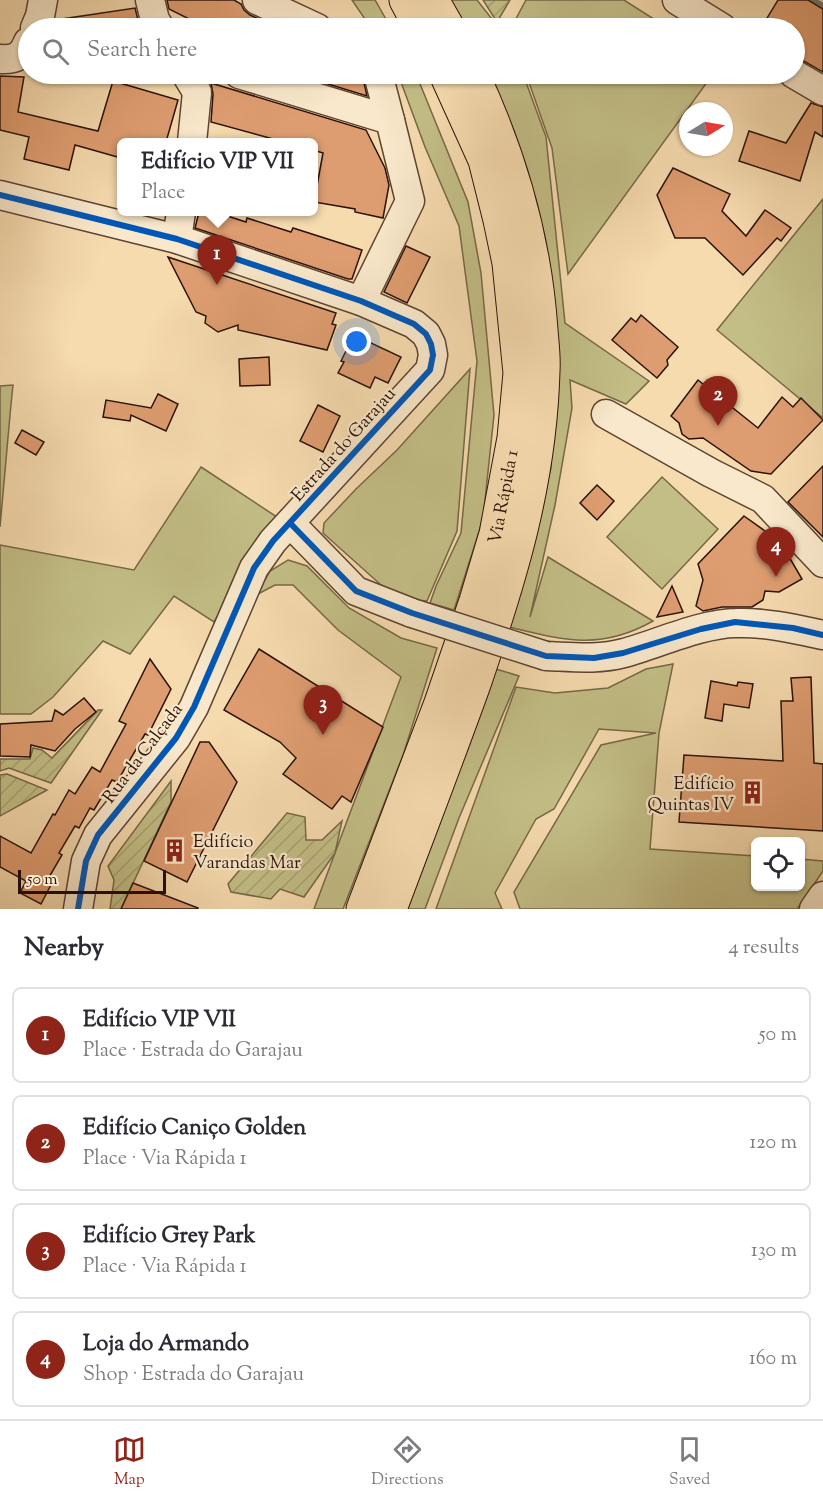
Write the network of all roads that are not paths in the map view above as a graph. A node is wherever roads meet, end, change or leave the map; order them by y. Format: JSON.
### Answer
{"nodes":[{"id":1,"x":43,"y":0,"type":"edge"},
{"id":2,"x":150,"y":0,"type":"edge"},
{"id":3,"x":257,"y":0,"type":"edge"},
{"id":4,"x":405,"y":0,"type":"edge"},
{"id":5,"x":432,"y":0,"type":"edge"},
{"id":6,"x":676,"y":0,"type":"edge"},
{"id":7,"x":39,"y":18,"type":"edge"},
{"id":8,"x":154,"y":18,"type":"edge"},
{"id":9,"x":296,"y":18,"type":"edge"},
{"id":10,"x":416,"y":18,"type":"edge"},
{"id":11,"x":442,"y":18,"type":"edge"},
{"id":12,"x":706,"y":18,"type":"edge"},
{"id":13,"x":18,"y":57,"type":"edge"},
{"id":14,"x":0,"y":59,"type":"edge"},
{"id":15,"x":805,"y":80,"type":"edge"},
{"id":16,"x":192,"y":84,"type":"edge"},
{"id":17,"x":272,"y":84,"type":"edge"},
{"id":18,"x":381,"y":84,"type":"edge"},
{"id":19,"x":450,"y":84,"type":"edge"},
{"id":20,"x":476,"y":84,"type":"edge"},
{"id":21,"x":823,"y":91,"type":"edge"},
{"id":22,"x":390,"y":120,"type":"junction"},
{"id":23,"x":192,"y":138,"type":"edge"},
{"id":24,"x":0,"y":195,"type":"edge"},
{"id":25,"x":180,"y":216,"type":"edge"},
{"id":26,"x":177,"y":239,"type":"junction"},
{"id":27,"x":361,"y":301,"type":"junction"},
{"id":28,"x":606,"y":414,"type":"dead end"},
{"id":29,"x":290,"y":523,"type":"junction"},
{"id":30,"x":823,"y":563,"type":"edge"},
{"id":31,"x":823,"y":635,"type":"edge"},
{"id":32,"x":823,"y":896,"type":"edge"},
{"id":33,"x":78,"y":909,"type":"edge"},
{"id":34,"x":363,"y":909,"type":"edge"},
{"id":35,"x":390,"y":909,"type":"edge"},
{"id":36,"x":814,"y":909,"type":"edge"}],
"edges":[{"from":1,"to":7,"type":"street"},
{"from":2,"to":8,"type":"street"},
{"from":3,"to":9,"type":"street"},
{"from":4,"to":10,"type":"highway"},
{"from":5,"to":11,"type":"highway"},
{"from":6,"to":12,"type":"street"},
{"from":13,"to":14,"type":"street"},
{"from":15,"to":21,"type":"street"},
{"from":16,"to":23,"type":"street"},
{"from":17,"to":22,"type":"street"},
{"from":18,"to":22,"type":"street"},
{"from":19,"to":34,"type":"highway","name":"Via Rápida 1"},
{"from":20,"to":35,"type":"highway","name":"Via Rápida 1"},
{"from":22,"to":27,"type":"street"},
{"from":24,"to":26,"type":"street","name":"Estrada do Garajau"},
{"from":25,"to":26,"type":"street"},
{"from":26,"to":27,"type":"street","name":"Estrada do Garajau"},
{"from":27,"to":29,"type":"street","name":"Estrada do Garajau"},
{"from":28,"to":30,"type":"street"},
{"from":29,"to":31,"type":"street","name":"Estrada do Garajau","bridge":true},
{"from":29,"to":33,"type":"street","name":"Rua da Calçada"},
{"from":32,"to":36,"type":"street"}]}
